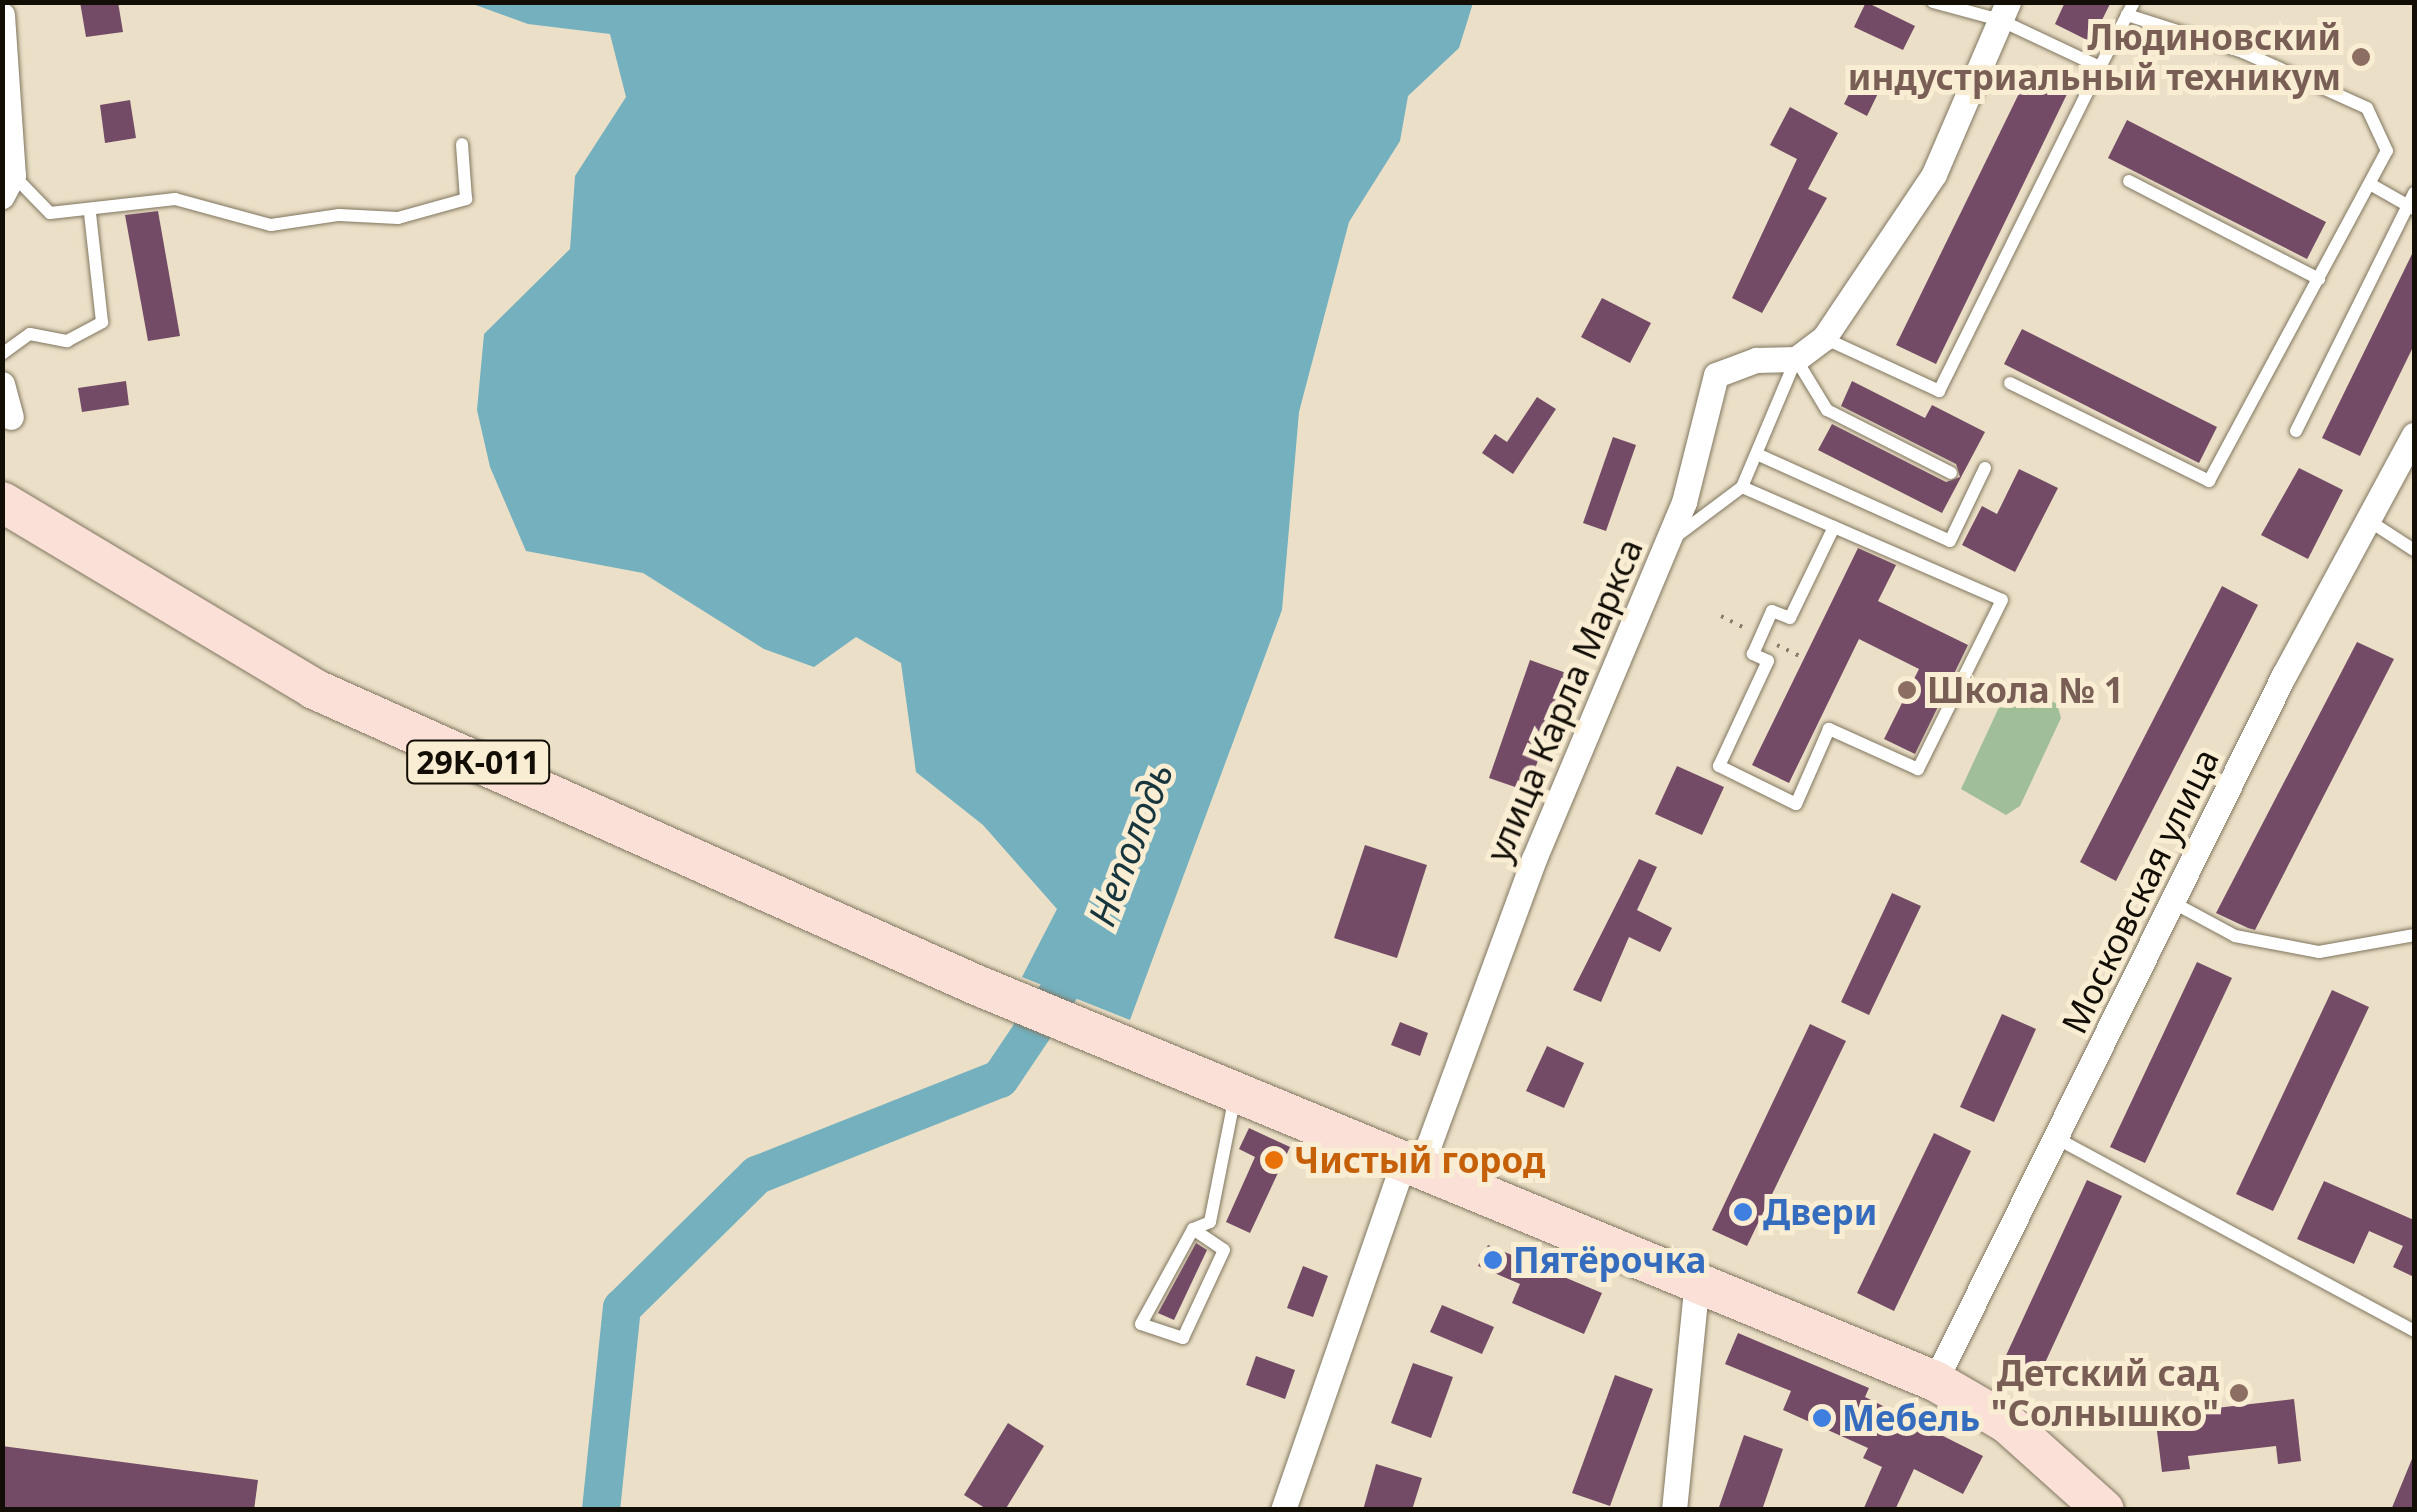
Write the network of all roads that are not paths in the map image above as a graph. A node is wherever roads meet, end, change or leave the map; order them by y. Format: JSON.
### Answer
{"nodes":[{"id":1,"x":1933,"y":2,"type":"edge"},
{"id":2,"x":2131,"y":9,"type":"edge"},
{"id":3,"x":2004,"y":11,"type":"edge"},
{"id":4,"x":2,"y":15,"type":"edge"},
{"id":5,"x":2100,"y":66,"type":"junction"},
{"id":6,"x":462,"y":144,"type":"dead end"},
{"id":7,"x":2129,"y":181,"type":"dead end"},
{"id":8,"x":2370,"y":184,"type":"junction"},
{"id":9,"x":8,"y":185,"type":"edge"},
{"id":10,"x":2412,"y":203,"type":"edge"},
{"id":11,"x":90,"y":213,"type":"junction"},
{"id":12,"x":2319,"y":279,"type":"junction"},
{"id":13,"x":1824,"y":338,"type":"junction"},
{"id":14,"x":2,"y":354,"type":"edge"},
{"id":15,"x":1796,"y":359,"type":"junction"},
{"id":16,"x":2010,"y":383,"type":"dead end"},
{"id":17,"x":2,"y":384,"type":"edge"},
{"id":18,"x":11,"y":417,"type":"dead end"},
{"id":19,"x":2296,"y":431,"type":"dead end"},
{"id":20,"x":2414,"y":435,"type":"edge"},
{"id":21,"x":1759,"y":455,"type":"junction"},
{"id":22,"x":1985,"y":468,"type":"dead end"},
{"id":23,"x":1951,"y":472,"type":"dead end"},
{"id":24,"x":1742,"y":488,"type":"junction"},
{"id":25,"x":2,"y":502,"type":"edge"},
{"id":26,"x":2370,"y":522,"type":"junction"},
{"id":27,"x":1834,"y":528,"type":"junction"},
{"id":28,"x":1667,"y":542,"type":"junction"},
{"id":29,"x":2414,"y":550,"type":"edge"},
{"id":30,"x":2174,"y":903,"type":"junction"},
{"id":31,"x":2414,"y":935,"type":"edge"},
{"id":32,"x":1252,"y":1098,"type":"junction"},
{"id":33,"x":2056,"y":1138,"type":"junction"},
{"id":34,"x":1420,"y":1166,"type":"junction"},
{"id":35,"x":1193,"y":1229,"type":"junction"},
{"id":36,"x":1712,"y":1285,"type":"junction"},
{"id":37,"x":2414,"y":1331,"type":"edge"},
{"id":38,"x":1935,"y":1381,"type":"junction"},
{"id":39,"x":1283,"y":1510,"type":"edge"},
{"id":40,"x":1674,"y":1510,"type":"edge"},
{"id":41,"x":2104,"y":1510,"type":"edge"}],
"edges":[{"from":1,"to":3,"type":"lane"},
{"from":2,"to":5,"type":"lane"},
{"from":2,"to":8,"type":"lane"},
{"from":3,"to":5,"type":"lane"},
{"from":3,"to":13,"type":"street"},
{"from":4,"to":9,"type":"street"},
{"from":5,"to":13,"type":"lane"},
{"from":6,"to":11,"type":"lane"},
{"from":7,"to":12,"type":"lane"},
{"from":8,"to":10,"type":"lane"},
{"from":8,"to":12,"type":"lane"},
{"from":9,"to":11,"type":"lane"},
{"from":10,"to":19,"type":"lane"},
{"from":11,"to":14,"type":"lane"},
{"from":12,"to":16,"type":"lane"},
{"from":13,"to":15,"type":"street"},
{"from":15,"to":21,"type":"lane"},
{"from":15,"to":23,"type":"lane"},
{"from":15,"to":28,"type":"street","name":"улица Карла Маркса"},
{"from":17,"to":18,"type":"street"},
{"from":20,"to":26,"type":"street","name":"Московская улица"},
{"from":21,"to":22,"type":"lane"},
{"from":21,"to":24,"type":"lane"},
{"from":24,"to":27,"type":"lane"},
{"from":24,"to":28,"type":"lane"},
{"from":25,"to":32,"type":"main road","number":"29К-011"},
{"from":26,"to":29,"type":"lane"},
{"from":26,"to":30,"type":"street","name":"Московская улица"},
{"from":27,"to":27,"type":"lane"},
{"from":28,"to":34,"type":"street","name":"улица Карла Маркса"},
{"from":30,"to":31,"type":"lane"},
{"from":30,"to":33,"type":"street","name":"Московская улица"},
{"from":32,"to":34,"type":"main road","number":"29К-011"},
{"from":32,"to":35,"type":"lane"},
{"from":33,"to":37,"type":"lane"},
{"from":33,"to":38,"type":"street","name":"Московская улица"},
{"from":34,"to":36,"type":"main road","number":"29К-011"},
{"from":34,"to":39,"type":"street","name":"улица Карла Маркса"},
{"from":35,"to":35,"type":"lane"},
{"from":36,"to":38,"type":"main road","number":"29К-011"},
{"from":36,"to":40,"type":"street"},
{"from":38,"to":41,"type":"main road","number":"29К-011"}]}
